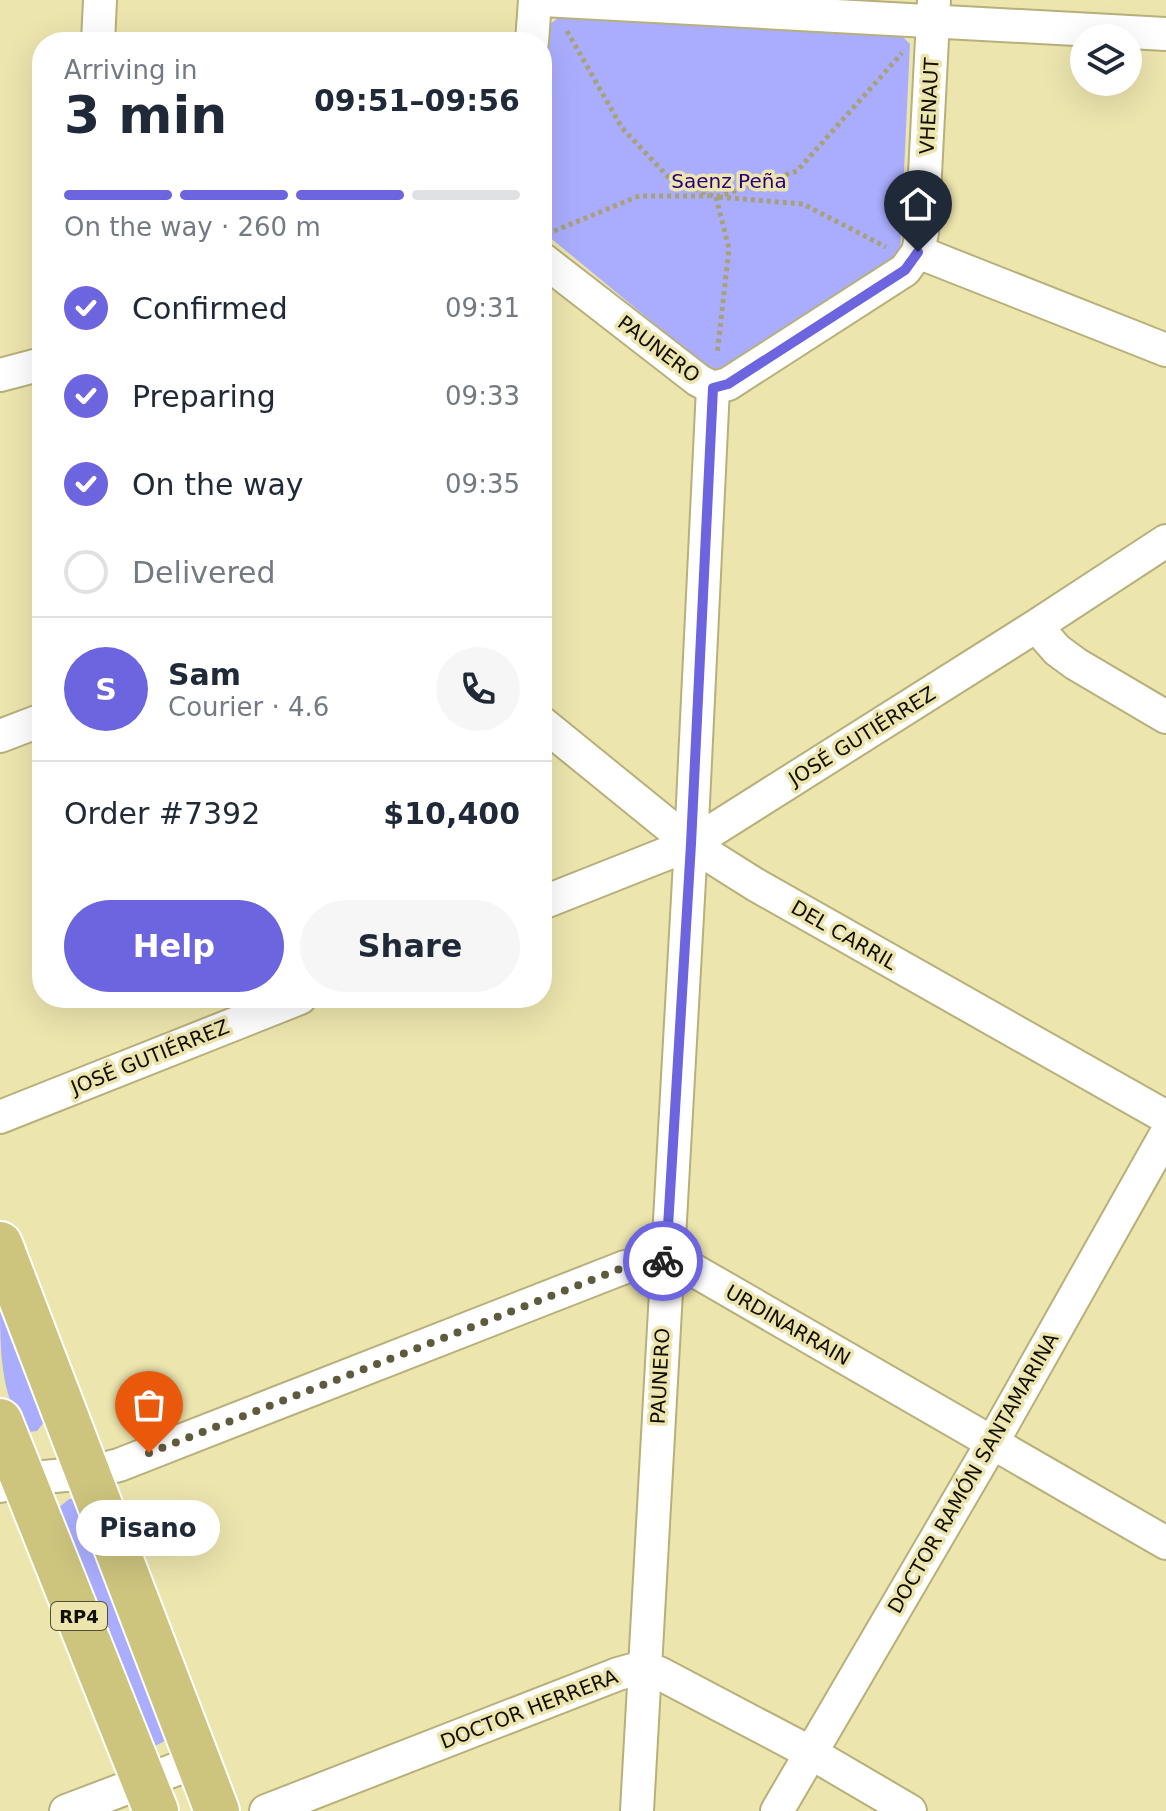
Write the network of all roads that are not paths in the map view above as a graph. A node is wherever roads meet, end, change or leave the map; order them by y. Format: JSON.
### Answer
{"nodes":[{"id":1,"x":100,"y":0,"type":"edge"},
{"id":2,"x":546,"y":6,"type":"edge"},
{"id":3,"x":934,"y":10,"type":"edge"},
{"id":4,"x":98,"y":32,"type":"edge"},
{"id":5,"x":536,"y":32,"type":"edge"},
{"id":6,"x":1166,"y":34,"type":"edge"},
{"id":7,"x":918,"y":252,"type":"junction"},
{"id":8,"x":552,"y":254,"type":"edge"},
{"id":9,"x":1166,"y":350,"type":"edge"},
{"id":10,"x":32,"y":367,"type":"edge"},
{"id":11,"x":0,"y":375,"type":"edge"},
{"id":12,"x":713,"y":388,"type":"junction"},
{"id":13,"x":1166,"y":541,"type":"edge"},
{"id":14,"x":1036,"y":626,"type":"junction"},
{"id":15,"x":1166,"y":717,"type":"edge"},
{"id":16,"x":32,"y":724,"type":"edge"},
{"id":17,"x":552,"y":731,"type":"edge"},
{"id":18,"x":0,"y":736,"type":"edge"},
{"id":19,"x":691,"y":844,"type":"junction"},
{"id":20,"x":552,"y":899,"type":"edge"},
{"id":21,"x":275,"y":1008,"type":"edge"},
{"id":22,"x":0,"y":1117,"type":"edge"},
{"id":23,"x":1166,"y":1117,"type":"edge"},
{"id":24,"x":1166,"y":1134,"type":"edge"},
{"id":25,"x":0,"y":1244,"type":"edge"},
{"id":26,"x":666,"y":1260,"type":"junction"},
{"id":27,"x":0,"y":1421,"type":"edge"},
{"id":28,"x":992,"y":1443,"type":"junction"},
{"id":29,"x":87,"y":1473,"type":"junction"},
{"id":30,"x":12,"y":1482,"type":"edge"},
{"id":31,"x":1166,"y":1543,"type":"edge"},
{"id":32,"x":643,"y":1667,"type":"junction"},
{"id":33,"x":811,"y":1753,"type":"junction"},
{"id":34,"x":198,"y":1761,"type":"junction"},
{"id":35,"x":150,"y":1796,"type":"edge"},
{"id":36,"x":66,"y":1811,"type":"edge"},
{"id":37,"x":217,"y":1811,"type":"edge"},
{"id":38,"x":266,"y":1811,"type":"edge"},
{"id":39,"x":637,"y":1811,"type":"edge"},
{"id":40,"x":777,"y":1811,"type":"edge"},
{"id":41,"x":910,"y":1811,"type":"edge"}],
"edges":[{"from":1,"to":4,"type":"street"},
{"from":2,"to":3,"type":"street"},
{"from":2,"to":5,"type":"street"},
{"from":3,"to":6,"type":"street"},
{"from":3,"to":7,"type":"street","name":"VHENAUT"},
{"from":7,"to":9,"type":"street"},
{"from":7,"to":12,"type":"street"},
{"from":8,"to":12,"type":"street","name":"PAUNERO"},
{"from":10,"to":11,"type":"street"},
{"from":12,"to":19,"type":"street","name":"PAUNERO"},
{"from":13,"to":14,"type":"street","name":"JOSÉ GUTIÉRREZ"},
{"from":14,"to":15,"type":"street"},
{"from":14,"to":19,"type":"street","name":"JOSÉ GUTIÉRREZ"},
{"from":16,"to":18,"type":"street"},
{"from":17,"to":19,"type":"street","name":"DEL CARRIL"},
{"from":19,"to":20,"type":"street","name":"JOSÉ GUTIÉRREZ"},
{"from":19,"to":23,"type":"street","name":"DEL CARRIL"},
{"from":19,"to":26,"type":"street","name":"PAUNERO"},
{"from":21,"to":22,"type":"street","name":"JOSÉ GUTIÉRREZ"},
{"from":24,"to":28,"type":"street","name":"DOCTOR RAMÓN SANTAMARINA"},
{"from":25,"to":29,"type":"main road","number":"RP4"},
{"from":26,"to":28,"type":"street","name":"URDINARRAIN"},
{"from":26,"to":29,"type":"street"},
{"from":26,"to":32,"type":"street","name":"PAUNERO"},
{"from":27,"to":30,"type":"main road","number":"RP4"},
{"from":28,"to":31,"type":"street","name":"URDINARRAIN"},
{"from":28,"to":33,"type":"street","name":"DOCTOR RAMÓN SANTAMARINA"},
{"from":29,"to":30,"type":"street"},
{"from":29,"to":34,"type":"main road","number":"RP4"},
{"from":30,"to":35,"type":"main road","number":"RP4"},
{"from":32,"to":33,"type":"street","name":"DOCTOR HERRERA"},
{"from":32,"to":38,"type":"street","name":"DOCTOR HERRERA"},
{"from":32,"to":39,"type":"street","name":"PAUNERO"},
{"from":33,"to":40,"type":"street","name":"DOCTOR RAMÓN SANTAMARINA"},
{"from":33,"to":41,"type":"street","name":"DOCTOR HERRERA"},
{"from":34,"to":35,"type":"street"},
{"from":34,"to":37,"type":"main road","number":"RP4"},
{"from":35,"to":36,"type":"street"}]}
